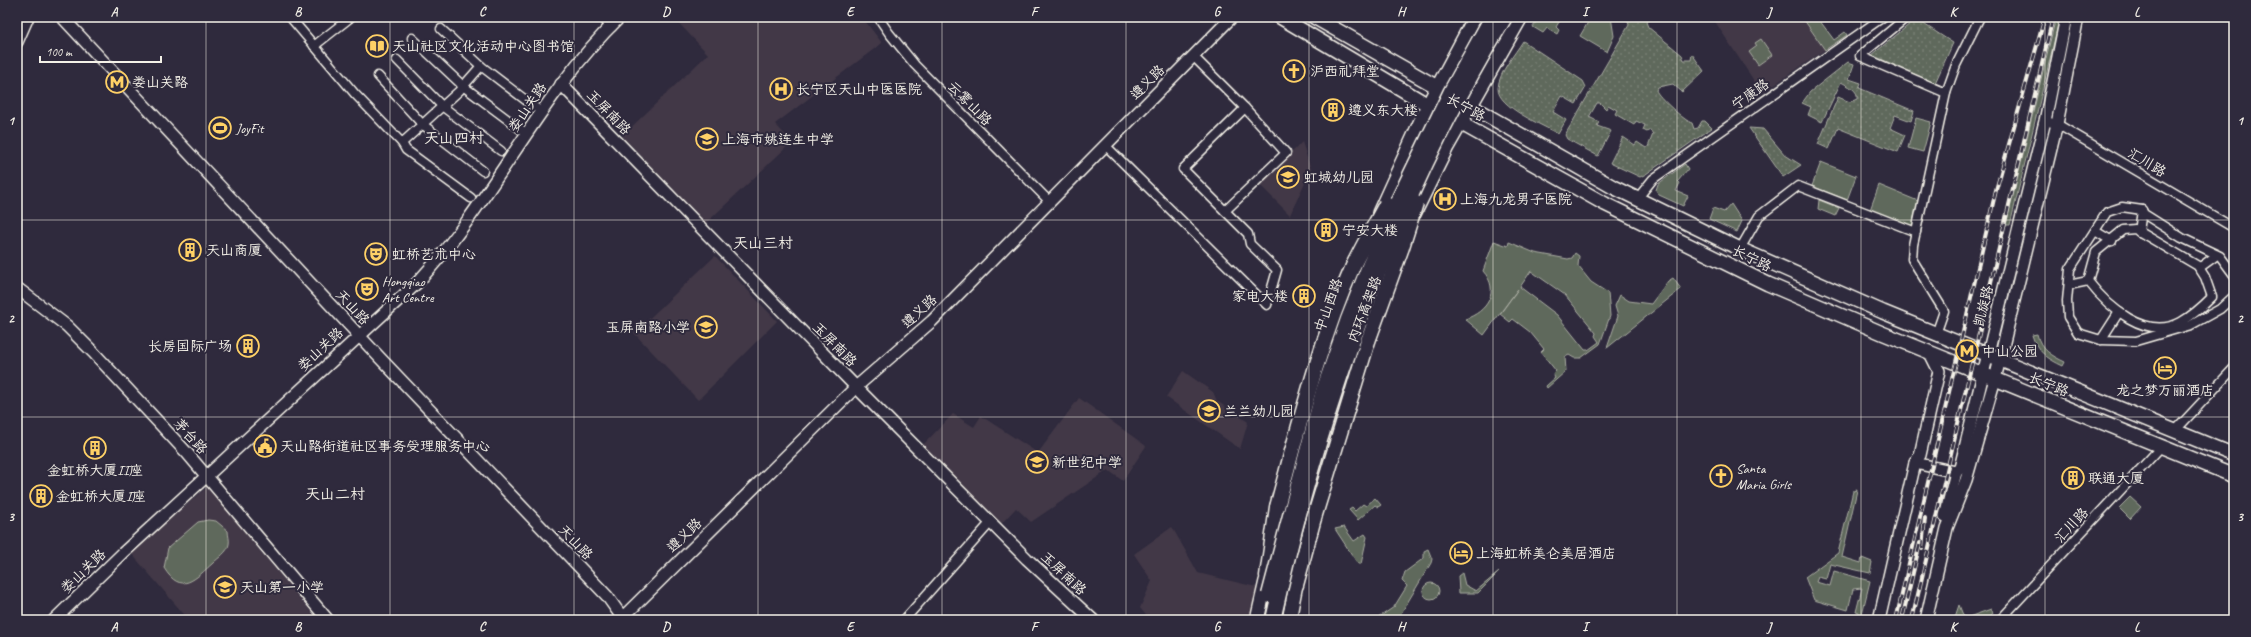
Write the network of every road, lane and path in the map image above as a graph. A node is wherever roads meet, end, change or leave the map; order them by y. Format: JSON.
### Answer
{"nodes":[{"id":1,"x":28,"y":17,"type":"edge"},
{"id":2,"x":62,"y":17,"type":"edge"},
{"id":3,"x":290,"y":17,"type":"edge"},
{"id":4,"x":351,"y":17,"type":"edge"},
{"id":5,"x":620,"y":17,"type":"edge"},
{"id":6,"x":878,"y":17,"type":"edge"},
{"id":7,"x":1232,"y":17,"type":"edge"},
{"id":8,"x":1280,"y":17,"type":"edge"},
{"id":9,"x":1314,"y":17,"type":"edge"},
{"id":10,"x":1475,"y":17,"type":"edge"},
{"id":11,"x":1492,"y":17,"type":"edge"},
{"id":12,"x":1505,"y":17,"type":"edge"},
{"id":13,"x":1521,"y":17,"type":"edge"},
{"id":14,"x":1883,"y":17,"type":"edge"},
{"id":15,"x":1908,"y":17,"type":"edge"},
{"id":16,"x":1980,"y":17,"type":"edge"},
{"id":17,"x":2066,"y":17,"type":"edge"},
{"id":18,"x":2078,"y":17,"type":"edge"},
{"id":19,"x":2084,"y":17,"type":"edge"},
{"id":20,"x":608,"y":21,"type":"edge"},
{"id":21,"x":441,"y":29,"type":"dead end"},
{"id":22,"x":412,"y":38,"type":"dead end"},
{"id":23,"x":17,"y":42,"type":"edge"},
{"id":24,"x":314,"y":46,"type":"junction"},
{"id":25,"x":1193,"y":56,"type":"junction"},
{"id":26,"x":397,"y":60,"type":"dead end"},
{"id":27,"x":481,"y":66,"type":"junction"},
{"id":28,"x":378,"y":76,"type":"dead end"},
{"id":29,"x":561,"y":84,"type":"junction"},
{"id":30,"x":463,"y":86,"type":"junction"},
{"id":31,"x":1437,"y":88,"type":"junction"},
{"id":32,"x":1451,"y":91,"type":"junction"},
{"id":33,"x":1946,"y":93,"type":"junction"},
{"id":34,"x":1428,"y":104,"type":"junction"},
{"id":35,"x":442,"y":106,"type":"junction"},
{"id":36,"x":1469,"y":106,"type":"junction"},
{"id":37,"x":536,"y":108,"type":"dead end"},
{"id":38,"x":1245,"y":108,"type":"junction"},
{"id":39,"x":2059,"y":111,"type":"junction"},
{"id":40,"x":2045,"y":121,"type":"junction"},
{"id":41,"x":1460,"y":123,"type":"junction"},
{"id":42,"x":422,"y":124,"type":"junction"},
{"id":43,"x":2057,"y":124,"type":"junction"},
{"id":44,"x":527,"y":134,"type":"junction"},
{"id":45,"x":402,"y":143,"type":"junction"},
{"id":46,"x":1105,"y":145,"type":"junction"},
{"id":47,"x":501,"y":151,"type":"dead end"},
{"id":48,"x":483,"y":171,"type":"dead end"},
{"id":49,"x":1424,"y":171,"type":"junction"},
{"id":50,"x":470,"y":198,"type":"dead end"},
{"id":51,"x":1637,"y":199,"type":"junction"},
{"id":52,"x":1049,"y":201,"type":"junction"},
{"id":53,"x":2142,"y":210,"type":"junction"},
{"id":54,"x":1226,"y":211,"type":"junction"},
{"id":55,"x":2234,"y":228,"type":"edge"},
{"id":56,"x":2095,"y":231,"type":"junction"},
{"id":57,"x":1916,"y":232,"type":"junction"},
{"id":58,"x":2139,"y":232,"type":"junction"},
{"id":59,"x":2112,"y":241,"type":"junction"},
{"id":60,"x":1740,"y":249,"type":"junction"},
{"id":61,"x":2217,"y":255,"type":"junction"},
{"id":62,"x":2199,"y":268,"type":"junction"},
{"id":63,"x":2234,"y":275,"type":"edge"},
{"id":64,"x":2088,"y":281,"type":"junction"},
{"id":65,"x":2069,"y":285,"type":"junction"},
{"id":66,"x":17,"y":288,"type":"edge"},
{"id":67,"x":2234,"y":296,"type":"edge"},
{"id":68,"x":2212,"y":297,"type":"junction"},
{"id":69,"x":2220,"y":309,"type":"junction"},
{"id":70,"x":2119,"y":312,"type":"junction"},
{"id":71,"x":1936,"y":334,"type":"junction"},
{"id":72,"x":358,"y":335,"type":"junction"},
{"id":73,"x":2101,"y":340,"type":"junction"},
{"id":74,"x":1930,"y":353,"type":"junction"},
{"id":75,"x":1987,"y":354,"type":"junction"},
{"id":76,"x":2000,"y":359,"type":"junction"},
{"id":77,"x":2234,"y":368,"type":"edge"},
{"id":78,"x":1982,"y":374,"type":"junction"},
{"id":79,"x":1995,"y":379,"type":"junction"},
{"id":80,"x":856,"y":387,"type":"junction"},
{"id":81,"x":2174,"y":432,"type":"junction"},
{"id":82,"x":2160,"y":448,"type":"junction"},
{"id":83,"x":2234,"y":455,"type":"edge"},
{"id":84,"x":1915,"y":463,"type":"junction"},
{"id":85,"x":1956,"y":472,"type":"junction"},
{"id":86,"x":2234,"y":476,"type":"edge"},
{"id":87,"x":208,"y":477,"type":"junction"},
{"id":88,"x":991,"y":522,"type":"junction"},
{"id":89,"x":1267,"y":576,"type":"junction"},
{"id":90,"x":1296,"y":585,"type":"junction"},
{"id":91,"x":624,"y":619,"type":"edge"},
{"id":92,"x":54,"y":620,"type":"edge"},
{"id":93,"x":328,"y":620,"type":"edge"},
{"id":94,"x":904,"y":620,"type":"edge"},
{"id":95,"x":1093,"y":620,"type":"edge"},
{"id":96,"x":1257,"y":620,"type":"edge"},
{"id":97,"x":1263,"y":620,"type":"edge"},
{"id":98,"x":1273,"y":620,"type":"edge"},
{"id":99,"x":1289,"y":620,"type":"edge"},
{"id":100,"x":1879,"y":620,"type":"edge"},
{"id":101,"x":1920,"y":620,"type":"edge"},
{"id":102,"x":1926,"y":620,"type":"edge"},
{"id":103,"x":2000,"y":620,"type":"edge"}],
"edges":[{"from":1,"to":23,"type":"street"},
{"from":2,"to":72,"type":"street","name":"天山路"},
{"from":3,"to":24,"type":"street"},
{"from":4,"to":24,"type":"street"},
{"from":5,"to":20,"type":"street","name":"娄山关路"},
{"from":6,"to":52,"type":"street","name":"云雾山路"},
{"from":7,"to":25,"type":"street","name":"遵义路"},
{"from":8,"to":34,"type":"main road","name":"长宁路"},
{"from":9,"to":31,"type":"main road","name":"长宁路"},
{"from":10,"to":31,"type":"main road","name":"中山西路"},
{"from":11,"to":32,"type":"highway","name":"内环高架路","bridge":true},
{"from":12,"to":49,"type":"highway","name":"内环高架路","bridge":true},
{"from":13,"to":36,"type":"main road"},
{"from":14,"to":51,"type":"street","name":"宁康路"},
{"from":15,"to":33,"type":"street"},
{"from":16,"to":33,"type":"street"},
{"from":17,"to":40,"type":"street","name":"凯旋路"},
{"from":18,"to":39,"type":"street","name":"凯旋路"},
{"from":19,"to":39,"type":"street","name":"凯旋路"},
{"from":20,"to":29,"type":"street","name":"娄山关路"},
{"from":21,"to":27,"type":"street"},
{"from":22,"to":30,"type":"street"},
{"from":24,"to":45,"type":"street"},
{"from":25,"to":38,"type":"street"},
{"from":25,"to":46,"type":"street","name":"遵义路"},
{"from":26,"to":35,"type":"street"},
{"from":27,"to":30,"type":"street"},
{"from":27,"to":37,"type":"street"},
{"from":28,"to":42,"type":"street"},
{"from":29,"to":44,"type":"street","name":"娄山关路"},
{"from":29,"to":80,"type":"street","name":"玉屏南路"},
{"from":30,"to":35,"type":"street"},
{"from":30,"to":44,"type":"street"},
{"from":31,"to":34,"type":"main road","name":"中山西路"},
{"from":31,"to":36,"type":"main road","name":"长宁路"},
{"from":32,"to":89,"type":"highway","bridge":true},
{"from":32,"to":97,"type":"highway","name":"内环高架路","bridge":true},
{"from":33,"to":57,"type":"street"},
{"from":34,"to":41,"type":"main road","name":"长宁路"},
{"from":34,"to":89,"type":"main road","name":"中山西路"},
{"from":35,"to":42,"type":"street"},
{"from":35,"to":47,"type":"street"},
{"from":36,"to":41,"type":"main road"},
{"from":36,"to":51,"type":"main road","name":"长宁路"},
{"from":38,"to":54,"type":"street"},
{"from":38,"to":54,"type":"street"},
{"from":39,"to":43,"type":"street","name":"凯旋路"},
{"from":40,"to":43,"type":"street","name":"汇川路"},
{"from":40,"to":75,"type":"street","name":"凯旋路"},
{"from":41,"to":74,"type":"main road","name":"长宁路"},
{"from":41,"to":90,"type":"main road"},
{"from":42,"to":45,"type":"street"},
{"from":42,"to":48,"type":"street"},
{"from":43,"to":55,"type":"street","name":"汇川路"},
{"from":43,"to":76,"type":"street","name":"凯旋路"},
{"from":44,"to":72,"type":"street","name":"娄山关路"},
{"from":45,"to":50,"type":"street"},
{"from":46,"to":52,"type":"street","name":"遵义路"},
{"from":46,"to":54,"type":"street"},
{"from":49,"to":90,"type":"highway","bridge":true},
{"from":49,"to":98,"type":"highway","name":"内环高架路","bridge":true},
{"from":51,"to":60,"type":"main road","name":"长宁路"},
{"from":52,"to":80,"type":"street","name":"遵义路"},
{"from":53,"to":56,"type":"street"},
{"from":53,"to":58,"type":"street"},
{"from":53,"to":61,"type":"street"},
{"from":56,"to":59,"type":"street"},
{"from":56,"to":65,"type":"street"},
{"from":57,"to":60,"type":"street"},
{"from":57,"to":71,"type":"street"},
{"from":58,"to":59,"type":"street"},
{"from":58,"to":62,"type":"street"},
{"from":59,"to":64,"type":"street"},
{"from":60,"to":71,"type":"main road","name":"长宁路"},
{"from":61,"to":62,"type":"street"},
{"from":61,"to":63,"type":"street"},
{"from":62,"to":68,"type":"street"},
{"from":64,"to":65,"type":"street"},
{"from":64,"to":70,"type":"street"},
{"from":65,"to":73,"type":"street"},
{"from":66,"to":87,"type":"street","name":"茅台路"},
{"from":67,"to":69,"type":"street"},
{"from":68,"to":69,"type":"street"},
{"from":68,"to":70,"type":"street"},
{"from":69,"to":73,"type":"street"},
{"from":70,"to":73,"type":"street"},
{"from":71,"to":75,"type":"main road","name":"长宁路"},
{"from":72,"to":87,"type":"street","name":"娄山关路"},
{"from":72,"to":91,"type":"street","name":"天山路"},
{"from":74,"to":78,"type":"main road","name":"长宁路"},
{"from":74,"to":84,"type":"street"},
{"from":75,"to":76,"type":"main road","name":"长宁路"},
{"from":75,"to":78,"type":"street","name":"凯旋路"},
{"from":76,"to":79,"type":"street","name":"凯旋路"},
{"from":76,"to":81,"type":"main road","name":"长宁路"},
{"from":77,"to":81,"type":"street"},
{"from":78,"to":79,"type":"main road","name":"长宁路"},
{"from":78,"to":85,"type":"street","name":"凯旋路"},
{"from":79,"to":82,"type":"main road","name":"长宁路"},
{"from":79,"to":102,"type":"street","name":"凯旋路"},
{"from":80,"to":88,"type":"street","name":"玉屏南路"},
{"from":80,"to":91,"type":"street","name":"遵义路"},
{"from":81,"to":83,"type":"main road","name":"长宁路"},
{"from":82,"to":86,"type":"main road","name":"长宁路"},
{"from":82,"to":103,"type":"street","name":"汇川路"},
{"from":84,"to":85,"type":"street"},
{"from":84,"to":100,"type":"street"},
{"from":85,"to":101,"type":"street","name":"凯旋路"},
{"from":87,"to":92,"type":"street","name":"娄山关路"},
{"from":87,"to":93,"type":"street","name":"茅台路"},
{"from":88,"to":94,"type":"street"},
{"from":88,"to":95,"type":"street","name":"玉屏南路"},
{"from":89,"to":96,"type":"main road","name":"中山西路"},
{"from":90,"to":99,"type":"main road"}]}
